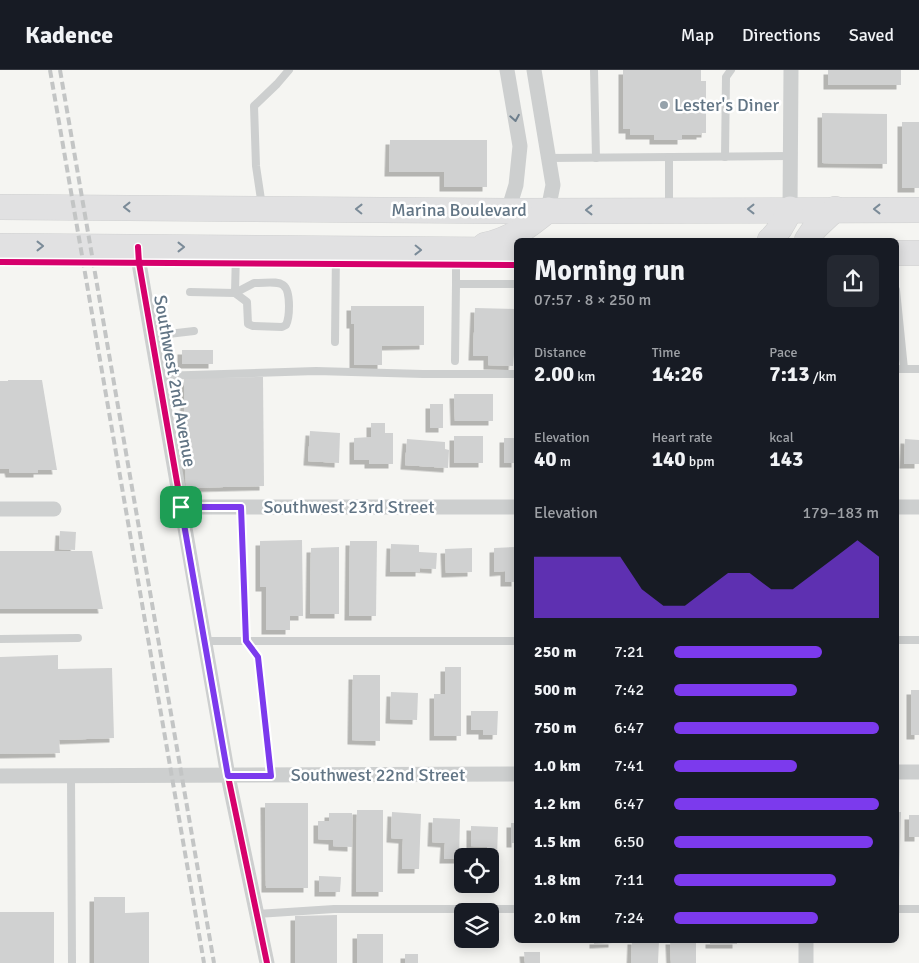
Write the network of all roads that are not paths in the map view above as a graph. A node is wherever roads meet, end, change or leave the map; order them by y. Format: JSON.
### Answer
{"nodes":[{"id":1,"x":289,"y":70,"type":"edge"},
{"id":2,"x":507,"y":70,"type":"edge"},
{"id":3,"x":534,"y":70,"type":"edge"},
{"id":4,"x":594,"y":70,"type":"edge"},
{"id":5,"x":731,"y":70,"type":"edge"},
{"id":6,"x":791,"y":70,"type":"edge"},
{"id":7,"x":790,"y":156,"type":"junction"},
{"id":8,"x":669,"y":157,"type":"junction"},
{"id":9,"x":725,"y":157,"type":"junction"},
{"id":10,"x":548,"y":158,"type":"junction"},
{"id":11,"x":596,"y":158,"type":"junction"},
{"id":12,"x":0,"y":207,"type":"edge"},
{"id":13,"x":176,"y":207,"type":"junction"},
{"id":14,"x":263,"y":208,"type":"junction"},
{"id":15,"x":790,"y":209,"type":"junction"},
{"id":16,"x":835,"y":209,"type":"junction"},
{"id":17,"x":508,"y":210,"type":"junction"},
{"id":18,"x":548,"y":210,"type":"junction"},
{"id":19,"x":669,"y":210,"type":"junction"},
{"id":20,"x":919,"y":210,"type":"edge"},
{"id":21,"x":773,"y":238,"type":"edge"},
{"id":22,"x":808,"y":238,"type":"edge"},
{"id":23,"x":0,"y":246,"type":"edge"},
{"id":24,"x":138,"y":247,"type":"junction"},
{"id":25,"x":236,"y":248,"type":"junction"},
{"id":26,"x":336,"y":249,"type":"junction"},
{"id":27,"x":456,"y":250,"type":"junction"},
{"id":28,"x":514,"y":250,"type":"edge"},
{"id":29,"x":899,"y":253,"type":"edge"},
{"id":30,"x":919,"y":253,"type":"edge"},
{"id":31,"x":456,"y":284,"type":"junction"},
{"id":32,"x":514,"y":284,"type":"edge"},
{"id":33,"x":190,"y":292,"type":"dead end"},
{"id":34,"x":235,"y":293,"type":"junction"},
{"id":35,"x":194,"y":331,"type":"dead end"},
{"id":36,"x":151,"y":336,"type":"junction"},
{"id":37,"x":335,"y":342,"type":"dead end"},
{"id":38,"x":899,"y":346,"type":"edge"},
{"id":39,"x":455,"y":361,"type":"dead end"},
{"id":40,"x":900,"y":369,"type":"edge"},
{"id":41,"x":919,"y":369,"type":"edge"},
{"id":42,"x":514,"y":374,"type":"edge"},
{"id":43,"x":158,"y":376,"type":"junction"},
{"id":44,"x":181,"y":507,"type":"junction"},
{"id":45,"x":241,"y":507,"type":"junction"},
{"id":46,"x":514,"y":507,"type":"edge"},
{"id":47,"x":899,"y":507,"type":"edge"},
{"id":48,"x":919,"y":507,"type":"edge"},
{"id":49,"x":0,"y":508,"type":"edge"},
{"id":50,"x":54,"y":509,"type":"dead end"},
{"id":51,"x":78,"y":638,"type":"dead end"},
{"id":52,"x":0,"y":640,"type":"edge"},
{"id":53,"x":899,"y":640,"type":"edge"},
{"id":54,"x":919,"y":640,"type":"edge"},
{"id":55,"x":204,"y":641,"type":"junction"},
{"id":56,"x":246,"y":641,"type":"junction"},
{"id":57,"x":514,"y":641,"type":"edge"},
{"id":58,"x":899,"y":772,"type":"edge"},
{"id":59,"x":919,"y":772,"type":"edge"},
{"id":60,"x":514,"y":774,"type":"edge"},
{"id":61,"x":0,"y":776,"type":"edge"},
{"id":62,"x":72,"y":776,"type":"junction"},
{"id":63,"x":228,"y":776,"type":"junction"},
{"id":64,"x":271,"y":776,"type":"junction"},
{"id":65,"x":514,"y":909,"type":"edge"},
{"id":66,"x":899,"y":909,"type":"edge"},
{"id":67,"x":919,"y":909,"type":"edge"},
{"id":68,"x":257,"y":914,"type":"junction"},
{"id":69,"x":806,"y":943,"type":"edge"},
{"id":70,"x":72,"y":963,"type":"edge"},
{"id":71,"x":268,"y":963,"type":"edge"},
{"id":72,"x":806,"y":963,"type":"edge"}],
"edges":[{"from":1,"to":14,"type":"lane"},
{"from":2,"to":17,"type":"street","one_way":true},
{"from":3,"to":10,"type":"street"},
{"from":4,"to":11,"type":"lane"},
{"from":5,"to":9,"type":"lane"},
{"from":6,"to":7,"type":"street"},
{"from":7,"to":9,"type":"lane"},
{"from":7,"to":15,"type":"street"},
{"from":8,"to":9,"type":"lane"},
{"from":8,"to":11,"type":"lane"},
{"from":8,"to":19,"type":"lane"},
{"from":10,"to":11,"type":"lane"},
{"from":10,"to":18,"type":"street"},
{"from":13,"to":12,"type":"main road","name":"Marina Boulevard","one_way":true},
{"from":13,"to":14,"type":"main road","name":"Marina Boulevard"},
{"from":13,"to":24,"type":"main road"},
{"from":17,"to":14,"type":"main road","name":"Marina Boulevard","one_way":true},
{"from":15,"to":16,"type":"main road","name":"Marina Boulevard"},
{"from":15,"to":19,"type":"main road","name":"Marina Boulevard","one_way":true},
{"from":15,"to":21,"type":"main road"},
{"from":20,"to":16,"type":"main road","name":"Marina Boulevard","one_way":true},
{"from":16,"to":22,"type":"main road"},
{"from":17,"to":18,"type":"main road","name":"Marina Boulevard"},
{"from":19,"to":18,"type":"main road","name":"Marina Boulevard","one_way":true},
{"from":18,"to":27,"type":"main road"},
{"from":23,"to":24,"type":"main road","one_way":true},
{"from":24,"to":25,"type":"main road","one_way":true},
{"from":24,"to":36,"type":"street","name":"Southwest 2nd Avenue"},
{"from":25,"to":26,"type":"main road"},
{"from":25,"to":34,"type":"lane"},
{"from":26,"to":27,"type":"main road","one_way":true},
{"from":26,"to":37,"type":"lane"},
{"from":27,"to":28,"type":"main road"},
{"from":27,"to":31,"type":"lane"},
{"from":29,"to":30,"type":"main road"},
{"from":31,"to":32,"type":"lane"},
{"from":31,"to":39,"type":"lane"},
{"from":33,"to":34,"type":"lane"},
{"from":34,"to":34,"type":"lane"},
{"from":35,"to":36,"type":"lane"},
{"from":36,"to":43,"type":"street","name":"Southwest 2nd Avenue"},
{"from":38,"to":40,"type":"lane"},
{"from":40,"to":41,"type":"lane"},
{"from":42,"to":43,"type":"lane"},
{"from":43,"to":44,"type":"street","name":"Southwest 2nd Avenue"},
{"from":44,"to":45,"type":"street","name":"Southwest 23rd Street"},
{"from":44,"to":55,"type":"street","name":"Southwest 2nd Avenue"},
{"from":45,"to":46,"type":"street","name":"Southwest 23rd Street"},
{"from":45,"to":56,"type":"lane"},
{"from":47,"to":48,"type":"street"},
{"from":49,"to":50,"type":"street"},
{"from":51,"to":52,"type":"lane"},
{"from":53,"to":54,"type":"lane"},
{"from":55,"to":56,"type":"lane"},
{"from":55,"to":63,"type":"street","name":"Southwest 2nd Avenue"},
{"from":56,"to":57,"type":"lane"},
{"from":56,"to":64,"type":"lane"},
{"from":58,"to":59,"type":"street"},
{"from":60,"to":64,"type":"street","name":"Southwest 22nd Street"},
{"from":61,"to":62,"type":"street","name":"Southwest 22nd Street"},
{"from":62,"to":63,"type":"street","name":"Southwest 22nd Street"},
{"from":62,"to":70,"type":"lane"},
{"from":63,"to":64,"type":"street","name":"Southwest 22nd Street"},
{"from":63,"to":68,"type":"street","name":"Southwest 2nd Avenue"},
{"from":65,"to":68,"type":"lane"},
{"from":66,"to":67,"type":"lane"},
{"from":68,"to":71,"type":"street","name":"Southwest 2nd Avenue"},
{"from":69,"to":72,"type":"street"}]}
